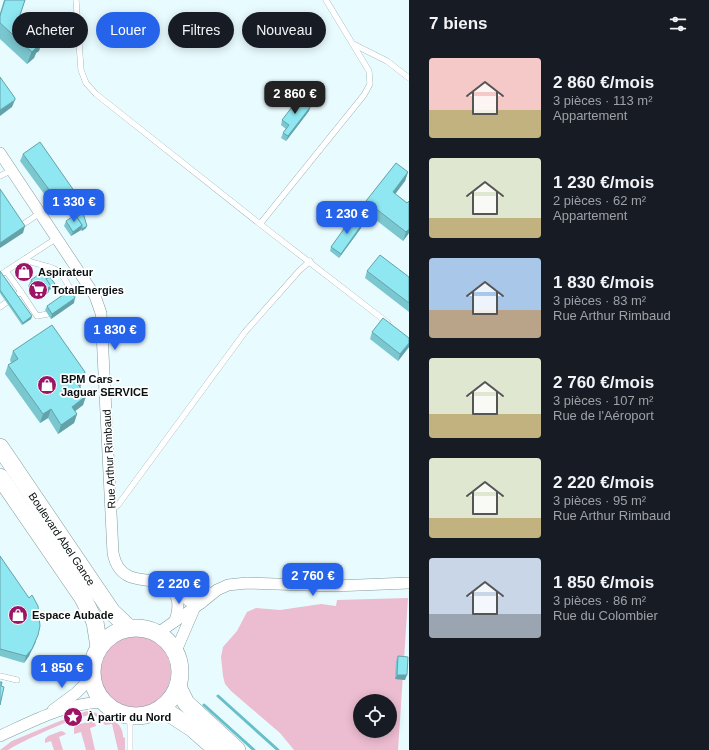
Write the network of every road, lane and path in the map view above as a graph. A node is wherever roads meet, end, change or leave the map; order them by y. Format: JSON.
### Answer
{"nodes":[{"id":1,"x":76,"y":0,"type":"edge"},
{"id":2,"x":326,"y":0,"type":"edge"},
{"id":3,"x":352,"y":44,"type":"junction"},
{"id":4,"x":409,"y":78,"type":"edge"},
{"id":5,"x":0,"y":153,"type":"edge"},
{"id":6,"x":12,"y":170,"type":"junction"},
{"id":7,"x":0,"y":176,"type":"edge"},
{"id":8,"x":40,"y":213,"type":"junction"},
{"id":9,"x":260,"y":224,"type":"junction"},
{"id":10,"x":11,"y":232,"type":"edge"},
{"id":11,"x":54,"y":240,"type":"junction"},
{"id":12,"x":24,"y":259,"type":"junction"},
{"id":13,"x":310,"y":261,"type":"junction"},
{"id":14,"x":6,"y":271,"type":"junction"},
{"id":15,"x":0,"y":275,"type":"edge"},
{"id":16,"x":21,"y":292,"type":"junction"},
{"id":17,"x":65,"y":303,"type":"edge"},
{"id":18,"x":0,"y":307,"type":"edge"},
{"id":19,"x":60,"y":307,"type":"edge"},
{"id":20,"x":391,"y":325,"type":"edge"},
{"id":21,"x":0,"y":447,"type":"edge"},
{"id":22,"x":0,"y":477,"type":"edge"},
{"id":23,"x":111,"y":510,"type":"junction"},
{"id":24,"x":150,"y":581,"type":"junction"},
{"id":25,"x":409,"y":583,"type":"edge"},
{"id":26,"x":167,"y":586,"type":"junction"},
{"id":27,"x":212,"y":594,"type":"junction"},
{"id":28,"x":198,"y":605,"type":"junction"},
{"id":29,"x":175,"y":621,"type":"junction"},
{"id":30,"x":128,"y":628,"type":"junction"},
{"id":31,"x":158,"y":633,"type":"junction"},
{"id":32,"x":98,"y":647,"type":"junction"},
{"id":33,"x":176,"y":651,"type":"junction"},
{"id":34,"x":0,"y":676,"type":"edge"},
{"id":35,"x":92,"y":678,"type":"junction"},
{"id":36,"x":17,"y":680,"type":"dead end"},
{"id":37,"x":178,"y":687,"type":"junction"},
{"id":38,"x":104,"y":702,"type":"junction"},
{"id":39,"x":162,"y":708,"type":"junction"},
{"id":40,"x":46,"y":714,"type":"junction"},
{"id":41,"x":130,"y":716,"type":"junction"},
{"id":42,"x":0,"y":736,"type":"edge"},
{"id":43,"x":130,"y":750,"type":"edge"},
{"id":44,"x":217,"y":750,"type":"edge"},
{"id":45,"x":237,"y":750,"type":"edge"}],
"edges":[{"from":1,"to":9,"type":"lane"},
{"from":2,"to":3,"type":"lane"},
{"from":3,"to":4,"type":"lane"},
{"from":3,"to":9,"type":"lane"},
{"from":5,"to":6,"type":"street","name":"Rue Arthur Rimbaud"},
{"from":6,"to":7,"type":"lane"},
{"from":6,"to":8,"type":"street","name":"Rue Arthur Rimbaud"},
{"from":8,"to":10,"type":"lane"},
{"from":8,"to":11,"type":"street","name":"Rue Arthur Rimbaud"},
{"from":9,"to":13,"type":"lane"},
{"from":11,"to":12,"type":"lane"},
{"from":11,"to":23,"type":"street","name":"Rue Arthur Rimbaud"},
{"from":12,"to":14,"type":"lane"},
{"from":12,"to":17,"type":"lane"},
{"from":13,"to":20,"type":"lane"},
{"from":13,"to":23,"type":"lane"},
{"from":14,"to":15,"type":"lane"},
{"from":14,"to":16,"type":"lane"},
{"from":16,"to":18,"type":"lane"},
{"from":16,"to":19,"type":"lane"},
{"from":21,"to":30,"type":"main road","name":"Boulevard Abel Gance"},
{"from":22,"to":32,"type":"main road","name":"Boulevard Abel Gance"},
{"from":23,"to":24,"type":"street","name":"Rue Arthur Rimbaud"},
{"from":24,"to":26,"type":"street","name":"Rue Arthur Rimbaud"},
{"from":24,"to":27,"type":"street","name":"Rue Arthur Rimbaud"},
{"from":25,"to":27,"type":"street"},
{"from":26,"to":28,"type":"street","name":"Rue Arthur Rimbaud"},
{"from":26,"to":29,"type":"street"},
{"from":27,"to":28,"type":"street"},
{"from":28,"to":29,"type":"street"},
{"from":28,"to":33,"type":"street"},
{"from":29,"to":31,"type":"street"},
{"from":30,"to":31,"type":"main road"},
{"from":30,"to":32,"type":"main road"},
{"from":31,"to":33,"type":"main road"},
{"from":32,"to":35,"type":"main road"},
{"from":33,"to":37,"type":"main road"},
{"from":34,"to":36,"type":"lane"},
{"from":35,"to":38,"type":"main road"},
{"from":35,"to":40,"type":"street"},
{"from":37,"to":39,"type":"main road"},
{"from":37,"to":45,"type":"main road"},
{"from":38,"to":40,"type":"street"},
{"from":38,"to":41,"type":"main road"},
{"from":39,"to":41,"type":"main road"},
{"from":39,"to":44,"type":"main road"},
{"from":40,"to":42,"type":"street"},
{"from":41,"to":43,"type":"lane"}]}
